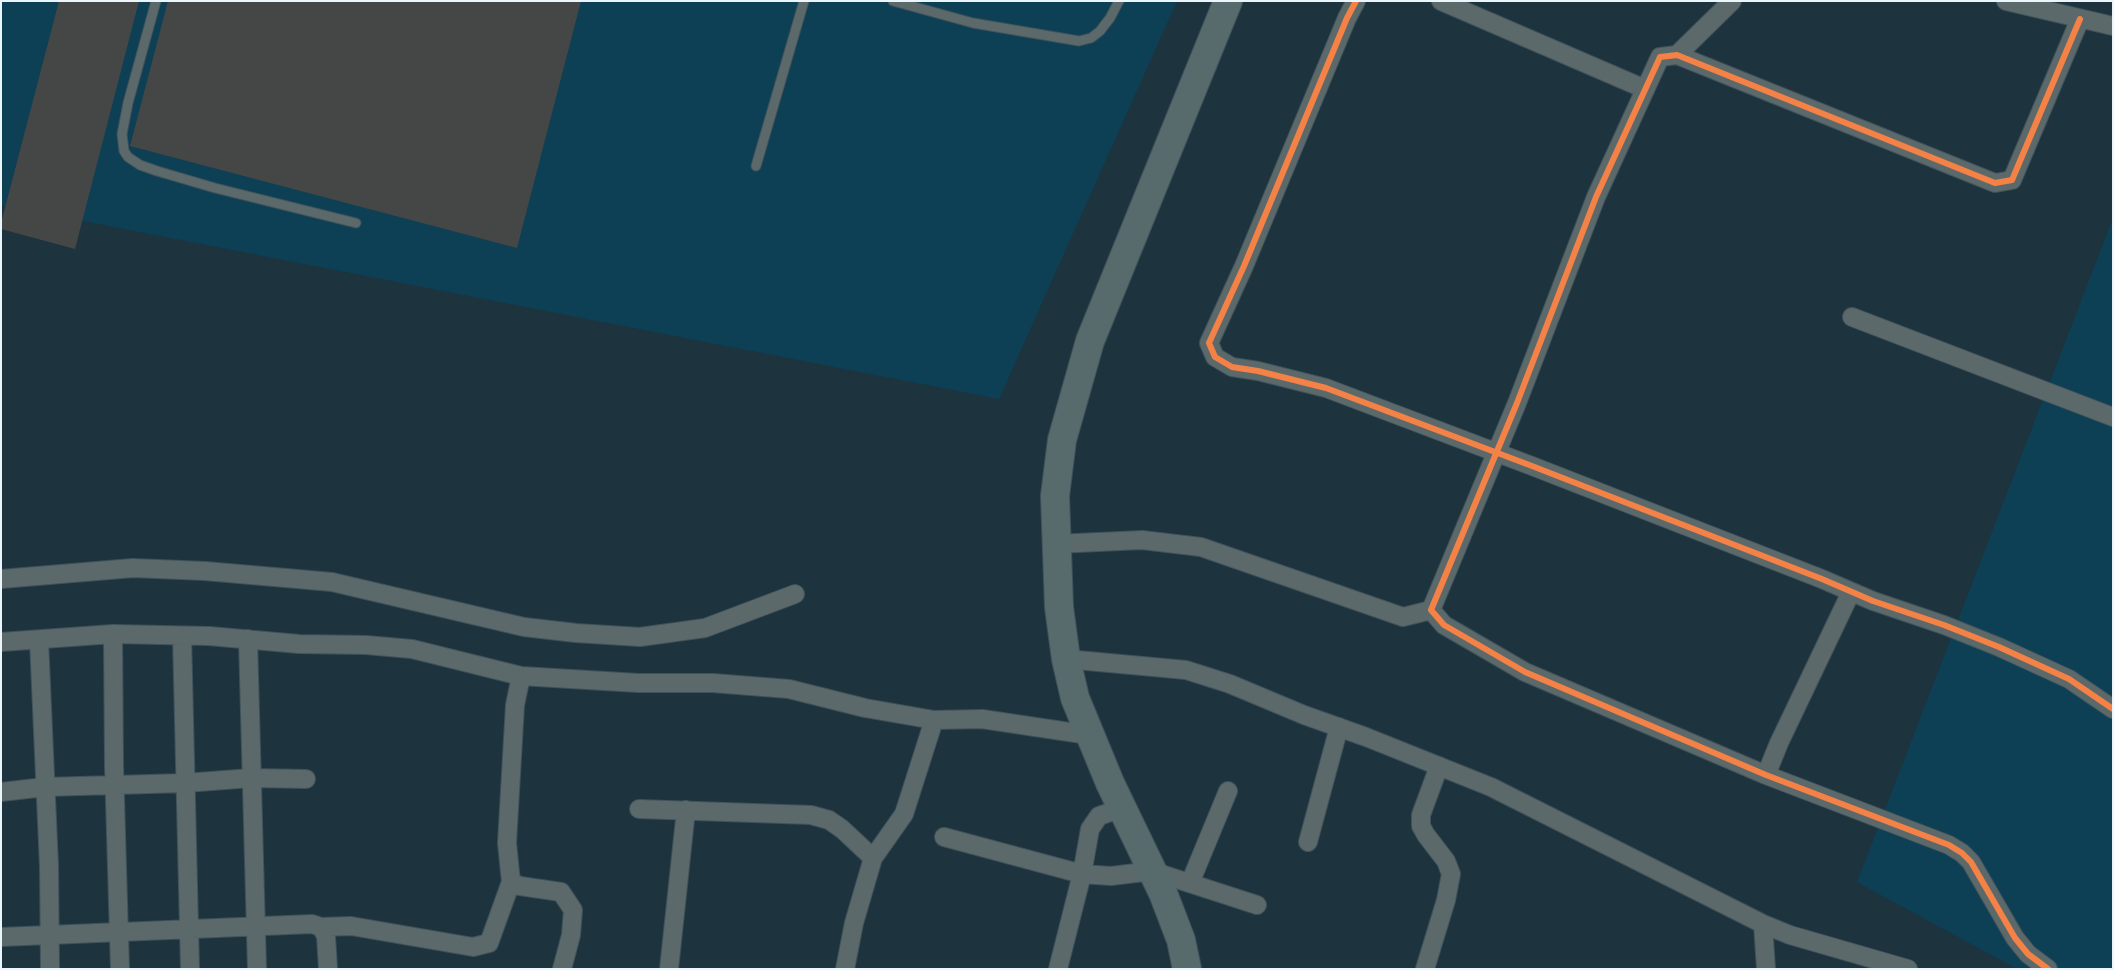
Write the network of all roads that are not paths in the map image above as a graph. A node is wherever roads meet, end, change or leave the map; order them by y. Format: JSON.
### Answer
{"nodes":[{"id":1,"x":156,"y":1,"type":"edge"},
{"id":2,"x":804,"y":1,"type":"edge"},
{"id":3,"x":893,"y":1,"type":"edge"},
{"id":4,"x":1119,"y":1,"type":"edge"},
{"id":5,"x":1228,"y":1,"type":"edge"},
{"id":6,"x":1356,"y":1,"type":"edge"},
{"id":7,"x":1442,"y":1,"type":"edge"},
{"id":8,"x":1732,"y":1,"type":"edge"},
{"id":9,"x":2006,"y":1,"type":"edge"},
{"id":10,"x":2080,"y":19,"type":"junction"},
{"id":11,"x":2113,"y":26,"type":"edge"},
{"id":12,"x":1678,"y":55,"type":"junction"},
{"id":13,"x":1645,"y":89,"type":"junction"},
{"id":14,"x":756,"y":166,"type":"dead end"},
{"id":15,"x":356,"y":223,"type":"dead end"},
{"id":16,"x":1852,"y":317,"type":"dead end"},
{"id":17,"x":2113,"y":417,"type":"edge"},
{"id":18,"x":1497,"y":454,"type":"junction"},
{"id":19,"x":1055,"y":544,"type":"junction"},
{"id":20,"x":1,"y":579,"type":"edge"},
{"id":21,"x":1851,"y":592,"type":"junction"},
{"id":22,"x":795,"y":594,"type":"dead end"},
{"id":23,"x":1431,"y":610,"type":"junction"},
{"id":24,"x":113,"y":634,"type":"junction"},
{"id":25,"x":182,"y":636,"type":"junction"},
{"id":26,"x":248,"y":639,"type":"junction"},
{"id":27,"x":39,"y":640,"type":"junction"},
{"id":28,"x":1,"y":642,"type":"edge"},
{"id":29,"x":1066,"y":659,"type":"junction"},
{"id":30,"x":521,"y":676,"type":"junction"},
{"id":31,"x":2113,"y":709,"type":"edge"},
{"id":32,"x":934,"y":720,"type":"junction"},
{"id":33,"x":1339,"y":727,"type":"junction"},
{"id":34,"x":1089,"y":735,"type":"junction"},
{"id":35,"x":1439,"y":766,"type":"junction"},
{"id":36,"x":1766,"y":775,"type":"junction"},
{"id":37,"x":251,"y":778,"type":"junction"},
{"id":38,"x":306,"y":778,"type":"dead end"},
{"id":39,"x":185,"y":783,"type":"junction"},
{"id":40,"x":114,"y":786,"type":"junction"},
{"id":41,"x":45,"y":787,"type":"junction"},
{"id":42,"x":1228,"y":791,"type":"dead end"},
{"id":43,"x":1,"y":792,"type":"edge"},
{"id":44,"x":1122,"y":808,"type":"junction"},
{"id":45,"x":639,"y":809,"type":"dead end"},
{"id":46,"x":686,"y":810,"type":"junction"},
{"id":47,"x":944,"y":837,"type":"dead end"},
{"id":48,"x":1308,"y":842,"type":"dead end"},
{"id":49,"x":874,"y":858,"type":"junction"},
{"id":50,"x":1152,"y":871,"type":"junction"},
{"id":51,"x":1082,"y":874,"type":"junction"},
{"id":52,"x":511,"y":882,"type":"junction"},
{"id":53,"x":1190,"y":883,"type":"junction"},
{"id":54,"x":1257,"y":905,"type":"dead end"},
{"id":55,"x":1762,"y":924,"type":"junction"},
{"id":56,"x":256,"y":925,"type":"junction"},
{"id":57,"x":321,"y":927,"type":"junction"},
{"id":58,"x":189,"y":928,"type":"junction"},
{"id":59,"x":120,"y":931,"type":"junction"},
{"id":60,"x":48,"y":934,"type":"junction"},
{"id":61,"x":1,"y":937,"type":"edge"},
{"id":62,"x":50,"y":969,"type":"edge"},
{"id":63,"x":120,"y":969,"type":"edge"},
{"id":64,"x":190,"y":969,"type":"edge"},
{"id":65,"x":258,"y":969,"type":"edge"},
{"id":66,"x":328,"y":969,"type":"edge"},
{"id":67,"x":562,"y":969,"type":"edge"},
{"id":68,"x":669,"y":969,"type":"edge"},
{"id":69,"x":845,"y":969,"type":"edge"},
{"id":70,"x":1058,"y":969,"type":"edge"},
{"id":71,"x":1186,"y":969,"type":"edge"},
{"id":72,"x":1425,"y":969,"type":"edge"},
{"id":73,"x":1766,"y":969,"type":"edge"},
{"id":74,"x":1908,"y":969,"type":"edge"},
{"id":75,"x":2048,"y":969,"type":"edge"}],
"edges":[{"from":1,"to":15,"type":"lane"},
{"from":2,"to":14,"type":"lane"},
{"from":3,"to":4,"type":"lane"},
{"from":5,"to":19,"type":"main road"},
{"from":6,"to":18,"type":"street"},
{"from":7,"to":13,"type":"street"},
{"from":8,"to":12,"type":"street"},
{"from":9,"to":10,"type":"street"},
{"from":10,"to":11,"type":"street"},
{"from":10,"to":12,"type":"street"},
{"from":12,"to":13,"type":"street"},
{"from":13,"to":18,"type":"street"},
{"from":16,"to":17,"type":"street"},
{"from":18,"to":21,"type":"street"},
{"from":18,"to":23,"type":"street"},
{"from":19,"to":23,"type":"street"},
{"from":19,"to":29,"type":"main road"},
{"from":20,"to":22,"type":"street"},
{"from":21,"to":31,"type":"street"},
{"from":21,"to":36,"type":"street"},
{"from":23,"to":36,"type":"street"},
{"from":24,"to":25,"type":"street"},
{"from":24,"to":27,"type":"street"},
{"from":24,"to":40,"type":"street"},
{"from":25,"to":26,"type":"street"},
{"from":25,"to":39,"type":"street"},
{"from":26,"to":30,"type":"street"},
{"from":26,"to":37,"type":"street"},
{"from":27,"to":28,"type":"street"},
{"from":27,"to":41,"type":"street"},
{"from":29,"to":33,"type":"street"},
{"from":29,"to":34,"type":"main road"},
{"from":30,"to":32,"type":"street"},
{"from":30,"to":52,"type":"street"},
{"from":32,"to":34,"type":"street"},
{"from":32,"to":49,"type":"street"},
{"from":33,"to":35,"type":"street"},
{"from":33,"to":48,"type":"street"},
{"from":34,"to":44,"type":"main road"},
{"from":35,"to":55,"type":"street"},
{"from":35,"to":72,"type":"street"},
{"from":36,"to":75,"type":"street"},
{"from":37,"to":38,"type":"street"},
{"from":37,"to":39,"type":"street"},
{"from":37,"to":56,"type":"street"},
{"from":39,"to":40,"type":"street"},
{"from":39,"to":58,"type":"street"},
{"from":40,"to":41,"type":"street"},
{"from":40,"to":59,"type":"street"},
{"from":41,"to":43,"type":"street"},
{"from":41,"to":60,"type":"street"},
{"from":42,"to":53,"type":"street"},
{"from":44,"to":50,"type":"main road"},
{"from":44,"to":51,"type":"street"},
{"from":45,"to":46,"type":"street"},
{"from":46,"to":49,"type":"street"},
{"from":46,"to":68,"type":"street"},
{"from":47,"to":51,"type":"street"},
{"from":49,"to":69,"type":"street"},
{"from":50,"to":51,"type":"street"},
{"from":50,"to":53,"type":"street"},
{"from":50,"to":71,"type":"main road"},
{"from":51,"to":70,"type":"street"},
{"from":52,"to":57,"type":"street"},
{"from":52,"to":67,"type":"street"},
{"from":53,"to":54,"type":"street"},
{"from":55,"to":73,"type":"street"},
{"from":55,"to":74,"type":"street"},
{"from":56,"to":57,"type":"street"},
{"from":56,"to":58,"type":"street"},
{"from":56,"to":65,"type":"street"},
{"from":57,"to":66,"type":"street"},
{"from":58,"to":59,"type":"street"},
{"from":58,"to":64,"type":"street"},
{"from":59,"to":60,"type":"street"},
{"from":59,"to":63,"type":"street"},
{"from":60,"to":61,"type":"street"},
{"from":60,"to":62,"type":"street"}]}
